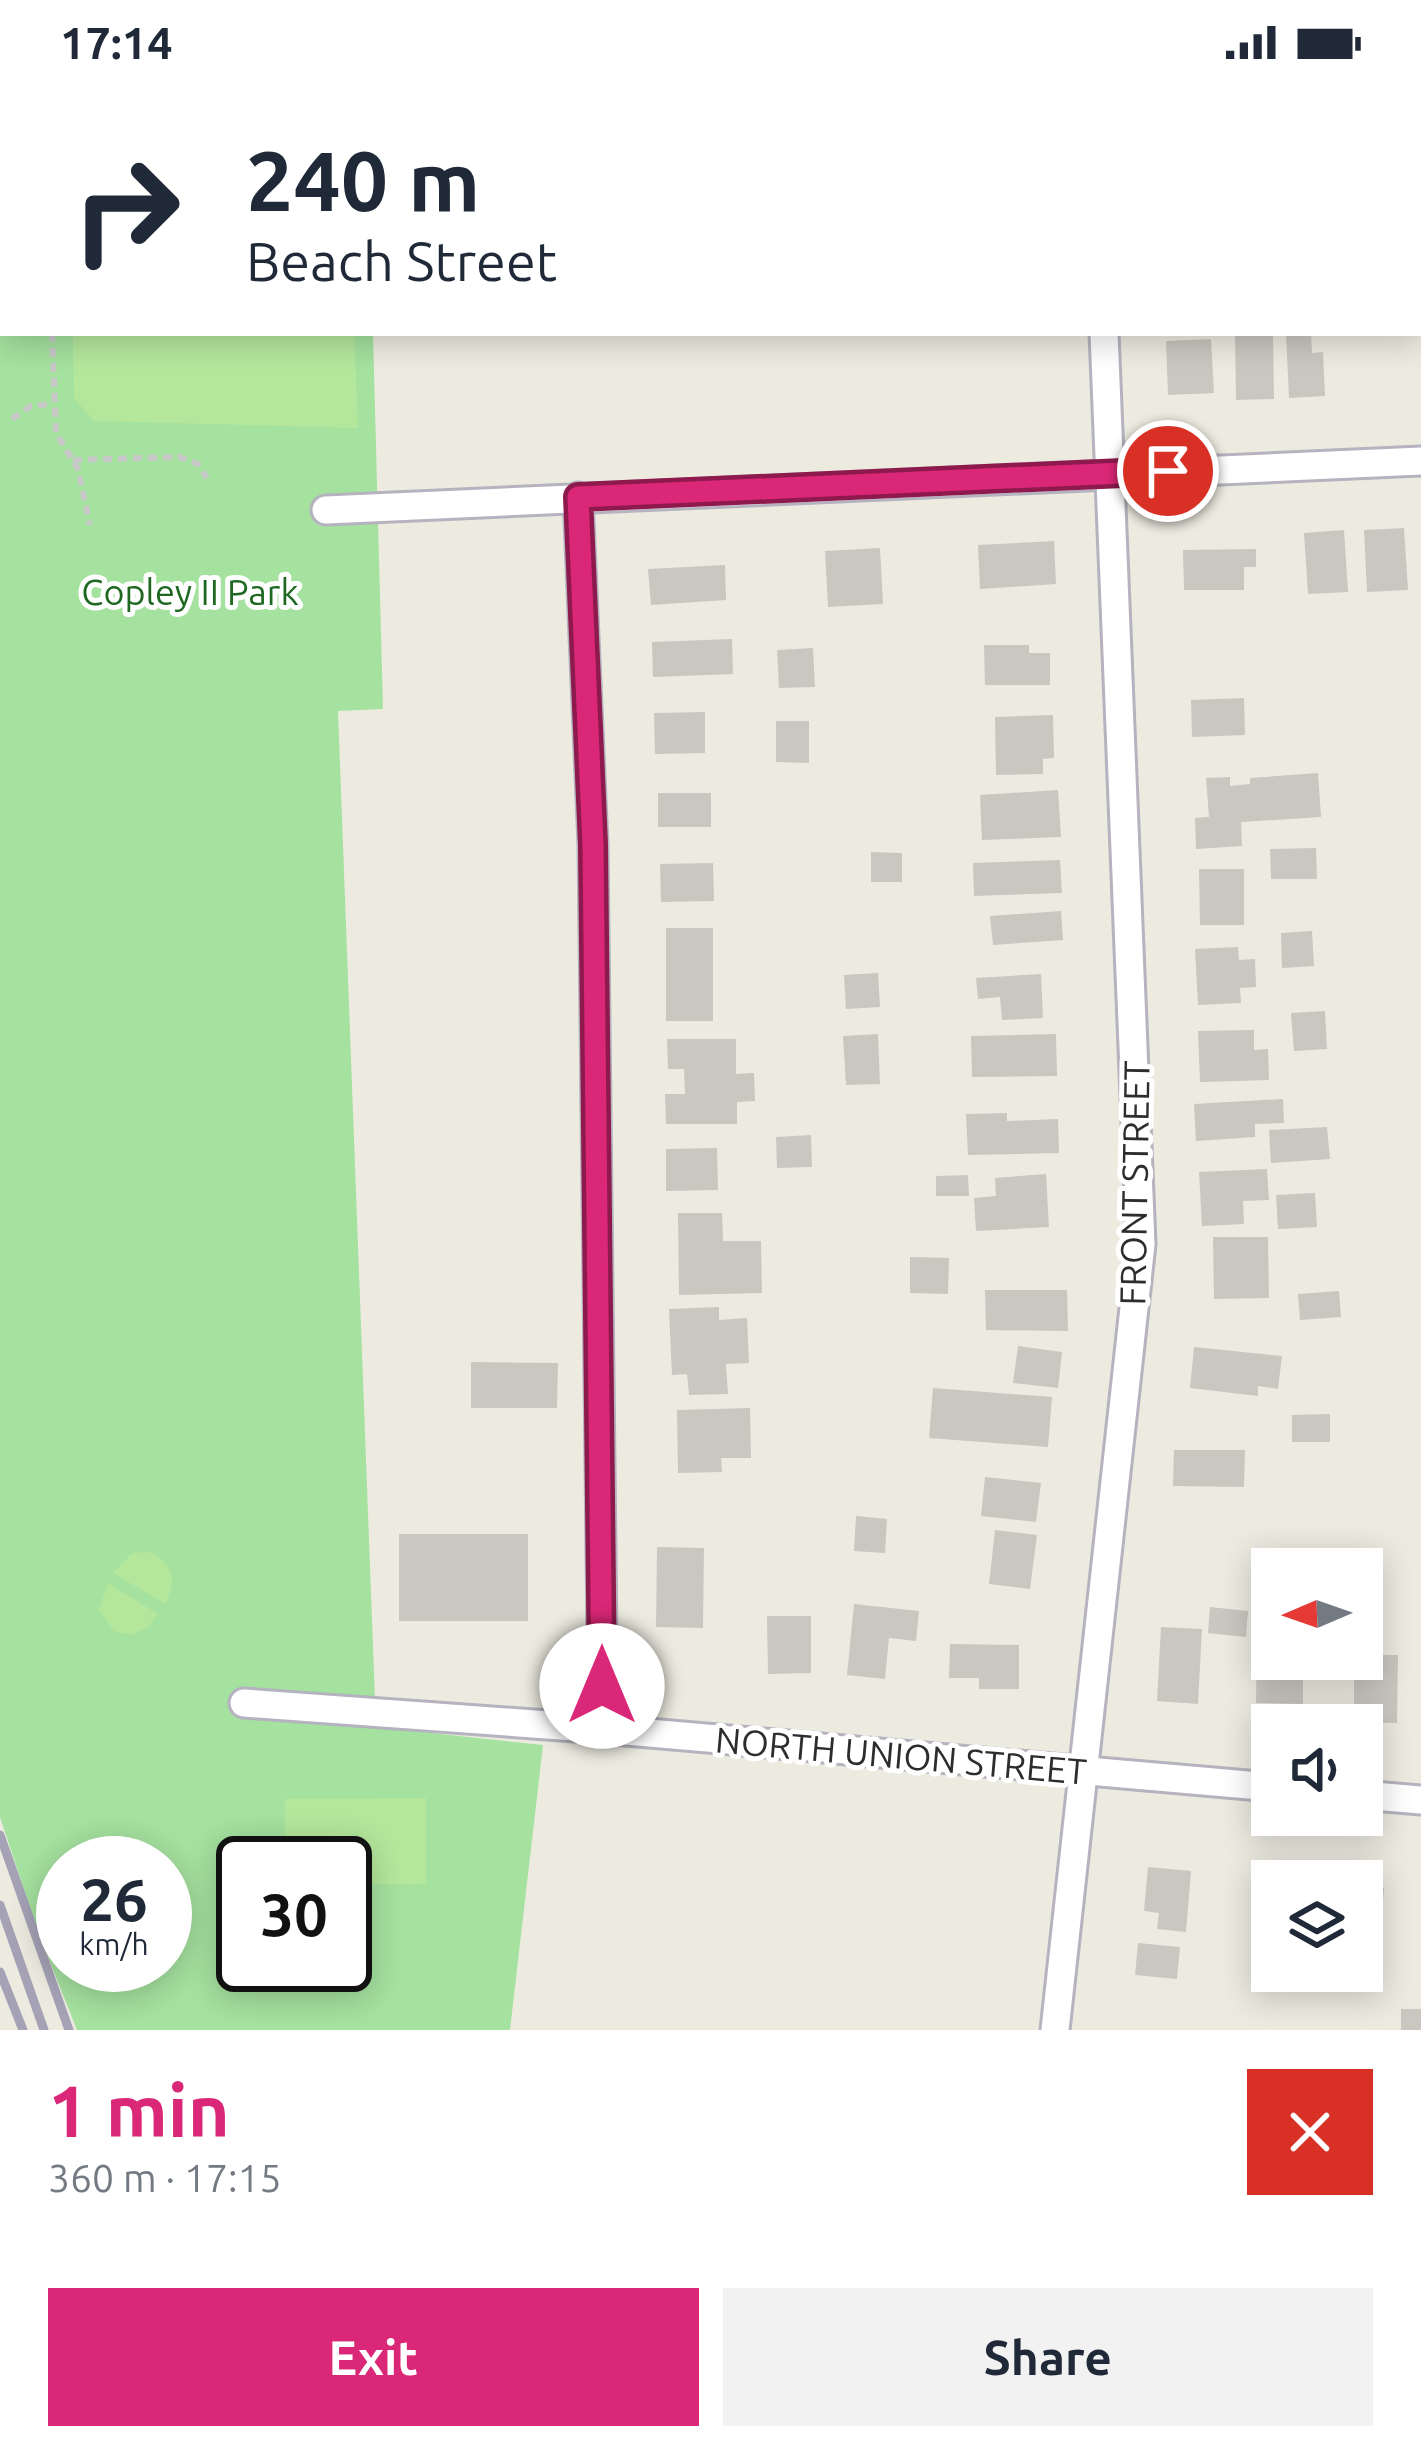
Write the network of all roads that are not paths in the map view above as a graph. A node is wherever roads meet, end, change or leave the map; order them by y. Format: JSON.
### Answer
{"nodes":[{"id":1,"x":1104,"y":336,"type":"edge"},
{"id":2,"x":1421,"y":460,"type":"edge"},
{"id":3,"x":1110,"y":473,"type":"junction"},
{"id":4,"x":578,"y":497,"type":"junction"},
{"id":5,"x":326,"y":510,"type":"dead end"},
{"id":6,"x":244,"y":1703,"type":"dead end"},
{"id":7,"x":603,"y":1730,"type":"junction"},
{"id":8,"x":1083,"y":1771,"type":"junction"},
{"id":9,"x":1251,"y":1785,"type":"edge"},
{"id":10,"x":1383,"y":1797,"type":"edge"},
{"id":11,"x":1421,"y":1800,"type":"edge"},
{"id":12,"x":1054,"y":2030,"type":"edge"}],
"edges":[{"from":1,"to":3,"type":"street","name":"FRONT STREET"},
{"from":2,"to":3,"type":"street"},
{"from":3,"to":4,"type":"street"},
{"from":3,"to":8,"type":"street","name":"FRONT STREET"},
{"from":4,"to":5,"type":"street"},
{"from":4,"to":7,"type":"street"},
{"from":6,"to":7,"type":"street","name":"NORTH UNION STREET"},
{"from":7,"to":8,"type":"street","name":"NORTH UNION STREET"},
{"from":8,"to":9,"type":"street","name":"NORTH UNION STREET"},
{"from":8,"to":12,"type":"street","name":"FRONT STREET"},
{"from":10,"to":11,"type":"street"}]}
